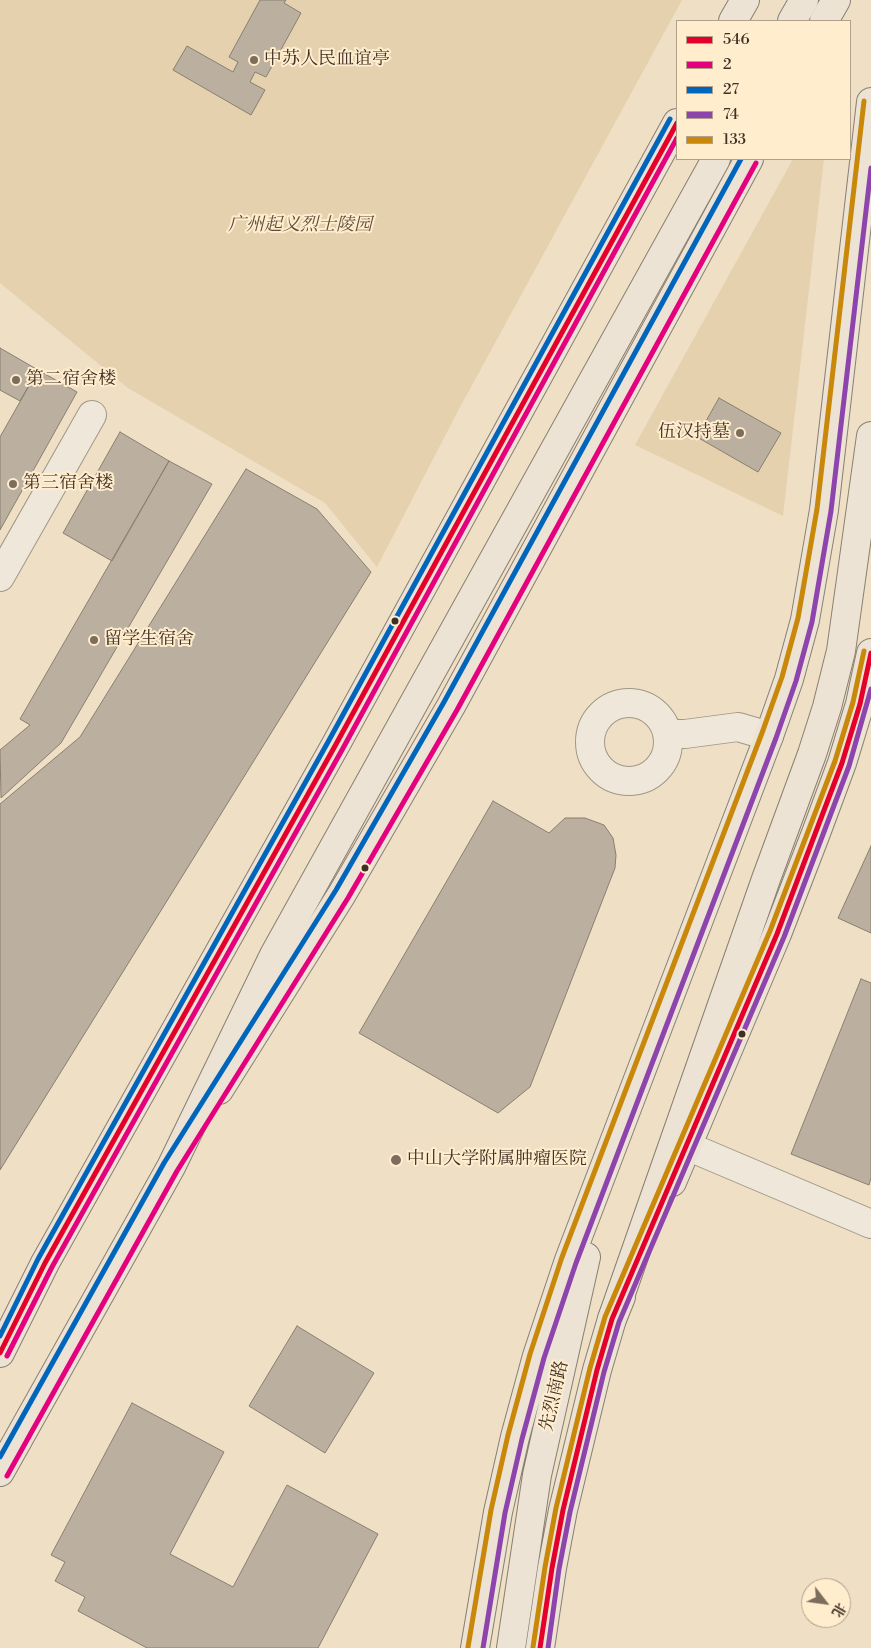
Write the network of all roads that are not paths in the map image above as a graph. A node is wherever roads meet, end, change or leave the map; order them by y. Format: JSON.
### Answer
{"nodes":[{"id":1,"x":745,"y":0,"type":"edge"},
{"id":2,"x":804,"y":0,"type":"edge"},
{"id":3,"x":836,"y":0,"type":"edge"},
{"id":4,"x":734,"y":20,"type":"edge"},
{"id":5,"x":793,"y":20,"type":"edge"},
{"id":6,"x":825,"y":20,"type":"edge"},
{"id":7,"x":871,"y":102,"type":"edge"},
{"id":8,"x":676,"y":126,"type":"edge"},
{"id":9,"x":868,"y":144,"type":"edge"},
{"id":10,"x":715,"y":160,"type":"edge"},
{"id":11,"x":748,"y":160,"type":"edge"},
{"id":12,"x":92,"y":416,"type":"dead end"},
{"id":13,"x":871,"y":436,"type":"edge"},
{"id":14,"x":0,"y":577,"type":"edge"},
{"id":15,"x":871,"y":652,"type":"edge"},
{"id":16,"x":865,"y":706,"type":"edge"},
{"id":17,"x":668,"y":734,"type":"dead end"},
{"id":18,"x":768,"y":736,"type":"junction"},
{"id":19,"x":612,"y":1146,"type":"junction"},
{"id":20,"x":687,"y":1146,"type":"junction"},
{"id":21,"x":171,"y":1167,"type":"junction"},
{"id":22,"x":871,"y":1224,"type":"edge"},
{"id":23,"x":612,"y":1318,"type":"junction"},
{"id":24,"x":0,"y":1353,"type":"edge"},
{"id":25,"x":0,"y":1472,"type":"edge"},
{"id":26,"x":474,"y":1648,"type":"edge"},
{"id":27,"x":511,"y":1648,"type":"edge"},
{"id":28,"x":540,"y":1648,"type":"edge"}],
"edges":[{"from":1,"to":4,"type":"main road"},
{"from":2,"to":5,"type":"main road"},
{"from":3,"to":6,"type":"main road"},
{"from":7,"to":9,"type":"main road","name":"先烈南路"},
{"from":8,"to":24,"type":"main road"},
{"from":9,"to":18,"type":"main road","name":"先烈南路"},
{"from":10,"to":21,"type":"main road"},
{"from":11,"to":21,"type":"main road"},
{"from":12,"to":14,"type":"street"},
{"from":13,"to":23,"type":"main road"},
{"from":15,"to":16,"type":"main road","name":"先烈南路"},
{"from":16,"to":20,"type":"main road","name":"先烈南路"},
{"from":17,"to":18,"type":"street"},
{"from":18,"to":19,"type":"main road","name":"先烈南路"},
{"from":19,"to":26,"type":"main road","name":"先烈南路"},
{"from":19,"to":27,"type":"main road","name":"先烈南路"},
{"from":20,"to":22,"type":"street"},
{"from":20,"to":23,"type":"main road","name":"先烈南路"},
{"from":21,"to":25,"type":"main road"},
{"from":23,"to":28,"type":"main road","name":"先烈南路"}]}
